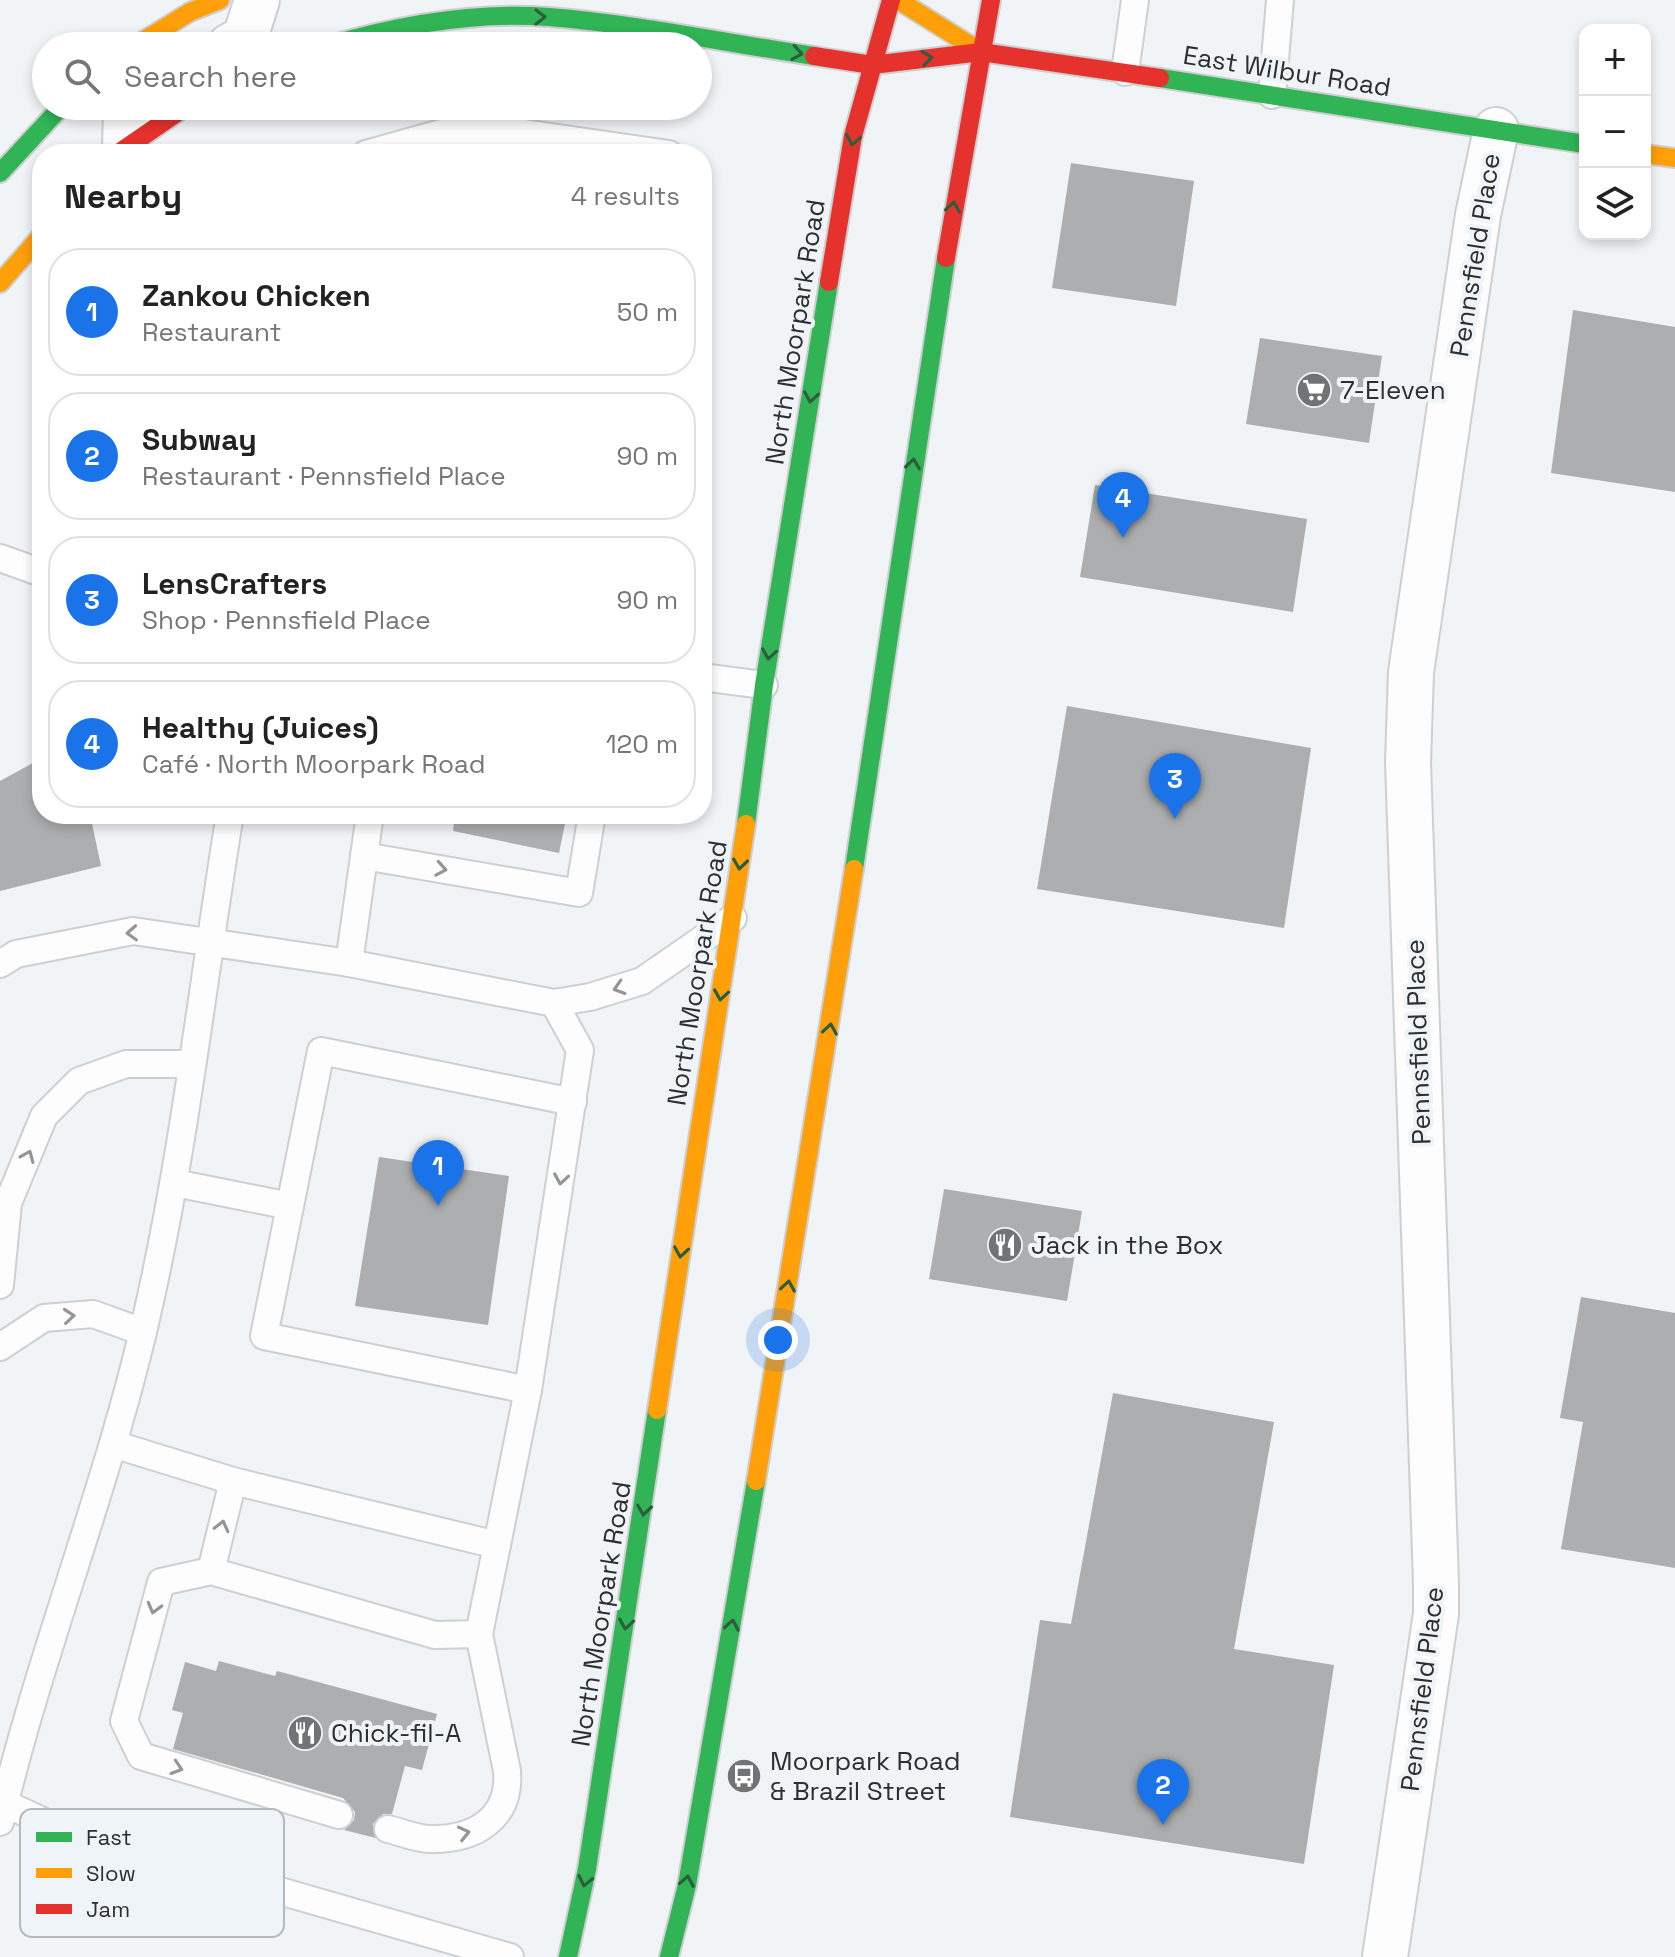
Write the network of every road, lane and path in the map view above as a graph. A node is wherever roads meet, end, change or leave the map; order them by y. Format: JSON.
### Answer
{"nodes":[{"id":1,"x":220,"y":0,"type":"edge"},
{"id":2,"x":257,"y":0,"type":"edge"},
{"id":3,"x":891,"y":0,"type":"edge"},
{"id":4,"x":898,"y":0,"type":"edge"},
{"id":5,"x":991,"y":0,"type":"edge"},
{"id":6,"x":1135,"y":0,"type":"edge"},
{"id":7,"x":1280,"y":0,"type":"edge"},
{"id":8,"x":158,"y":32,"type":"edge"},
{"id":9,"x":247,"y":32,"type":"edge"},
{"id":10,"x":374,"y":32,"type":"edge"},
{"id":11,"x":649,"y":32,"type":"edge"},
{"id":12,"x":712,"y":41,"type":"edge"},
{"id":13,"x":981,"y":52,"type":"junction"},
{"id":14,"x":872,"y":65,"type":"junction"},
{"id":15,"x":1125,"y":72,"type":"junction"},
{"id":16,"x":1272,"y":95,"type":"junction"},
{"id":17,"x":49,"y":120,"type":"edge"},
{"id":18,"x":157,"y":120,"type":"edge"},
{"id":19,"x":1496,"y":130,"type":"junction"},
{"id":20,"x":125,"y":135,"type":"edge"},
{"id":21,"x":1579,"y":143,"type":"edge"},
{"id":22,"x":402,"y":144,"type":"edge"},
{"id":23,"x":600,"y":144,"type":"edge"},
{"id":24,"x":1651,"y":155,"type":"edge"},
{"id":25,"x":1675,"y":158,"type":"edge"},
{"id":26,"x":0,"y":173,"type":"edge"},
{"id":27,"x":32,"y":246,"type":"edge"},
{"id":28,"x":0,"y":283,"type":"edge"},
{"id":29,"x":0,"y":558,"type":"edge"},
{"id":30,"x":32,"y":569,"type":"edge"},
{"id":31,"x":712,"y":678,"type":"edge"},
{"id":32,"x":764,"y":685,"type":"junction"},
{"id":33,"x":228,"y":824,"type":"edge"},
{"id":34,"x":369,"y":824,"type":"edge"},
{"id":35,"x":590,"y":824,"type":"edge"},
{"id":36,"x":364,"y":856,"type":"junction"},
{"id":37,"x":733,"y":918,"type":"junction"},
{"id":38,"x":209,"y":941,"type":"junction"},
{"id":39,"x":349,"y":963,"type":"junction"},
{"id":40,"x":0,"y":964,"type":"edge"},
{"id":41,"x":554,"y":1003,"type":"junction"},
{"id":42,"x":192,"y":1064,"type":"junction"},
{"id":43,"x":573,"y":1102,"type":"junction"},
{"id":44,"x":175,"y":1183,"type":"junction"},
{"id":45,"x":290,"y":1206,"type":"junction"},
{"id":46,"x":0,"y":1285,"type":"edge"},
{"id":47,"x":143,"y":1332,"type":"junction"},
{"id":48,"x":0,"y":1347,"type":"edge"},
{"id":49,"x":528,"y":1390,"type":"junction"},
{"id":50,"x":113,"y":1444,"type":"junction"},
{"id":51,"x":233,"y":1481,"type":"junction"},
{"id":52,"x":497,"y":1545,"type":"junction"},
{"id":53,"x":211,"y":1571,"type":"junction"},
{"id":54,"x":479,"y":1634,"type":"junction"},
{"id":55,"x":1,"y":1809,"type":"edge"},
{"id":56,"x":339,"y":1815,"type":"dead end"},
{"id":57,"x":388,"y":1829,"type":"dead end"},
{"id":58,"x":284,"y":1892,"type":"edge"},
{"id":59,"x":510,"y":1957,"type":"edge"},
{"id":60,"x":568,"y":1957,"type":"edge"},
{"id":61,"x":669,"y":1957,"type":"edge"},
{"id":62,"x":1385,"y":1957,"type":"edge"}],
"edges":[{"from":1,"to":8,"type":"main road"},
{"from":2,"to":9,"type":"street"},
{"from":3,"to":14,"type":"main road","name":"North Moorpark Road"},
{"from":4,"to":13,"type":"main road"},
{"from":5,"to":13,"type":"main road"},
{"from":6,"to":15,"type":"lane"},
{"from":7,"to":16,"type":"lane"},
{"from":10,"to":11,"type":"main road","one_way":true},
{"from":12,"to":14,"type":"main road","one_way":true},
{"from":14,"to":13,"type":"main road","one_way":true},
{"from":13,"to":15,"type":"main road","name":"East Wilbur Road"},
{"from":61,"to":13,"type":"main road","one_way":true},
{"from":14,"to":32,"type":"main road","name":"North Moorpark Road","one_way":true},
{"from":15,"to":16,"type":"main road","name":"East Wilbur Road"},
{"from":16,"to":19,"type":"main road","name":"East Wilbur Road"},
{"from":17,"to":26,"type":"main road"},
{"from":18,"to":20,"type":"main road"},
{"from":19,"to":21,"type":"main road","name":"East Wilbur Road"},
{"from":19,"to":62,"type":"street","name":"Pennsfield Place"},
{"from":22,"to":23,"type":"lane"},
{"from":24,"to":25,"type":"main road"},
{"from":27,"to":28,"type":"main road"},
{"from":29,"to":30,"type":"lane"},
{"from":31,"to":32,"type":"lane"},
{"from":32,"to":37,"type":"main road","name":"North Moorpark Road","one_way":true},
{"from":33,"to":38,"type":"lane"},
{"from":34,"to":36,"type":"lane"},
{"from":36,"to":35,"type":"lane","one_way":true},
{"from":36,"to":39,"type":"lane"},
{"from":37,"to":41,"type":"lane","one_way":true},
{"from":37,"to":60,"type":"main road","name":"North Moorpark Road","one_way":true},
{"from":38,"to":39,"type":"lane"},
{"from":38,"to":40,"type":"lane","one_way":true},
{"from":38,"to":42,"type":"lane"},
{"from":39,"to":41,"type":"lane"},
{"from":41,"to":43,"type":"lane"},
{"from":42,"to":44,"type":"lane"},
{"from":46,"to":42,"type":"lane","one_way":true},
{"from":43,"to":45,"type":"lane"},
{"from":43,"to":49,"type":"lane","one_way":true},
{"from":44,"to":45,"type":"lane"},
{"from":44,"to":47,"type":"lane"},
{"from":45,"to":49,"type":"lane"},
{"from":48,"to":47,"type":"lane","one_way":true},
{"from":47,"to":50,"type":"lane"},
{"from":49,"to":52,"type":"lane"},
{"from":50,"to":51,"type":"lane"},
{"from":50,"to":55,"type":"lane"},
{"from":51,"to":52,"type":"lane"},
{"from":53,"to":51,"type":"lane","one_way":true},
{"from":52,"to":54,"type":"lane"},
{"from":53,"to":54,"type":"lane"},
{"from":53,"to":56,"type":"lane","one_way":true},
{"from":57,"to":54,"type":"lane","one_way":true},
{"from":58,"to":59,"type":"lane"}]}
